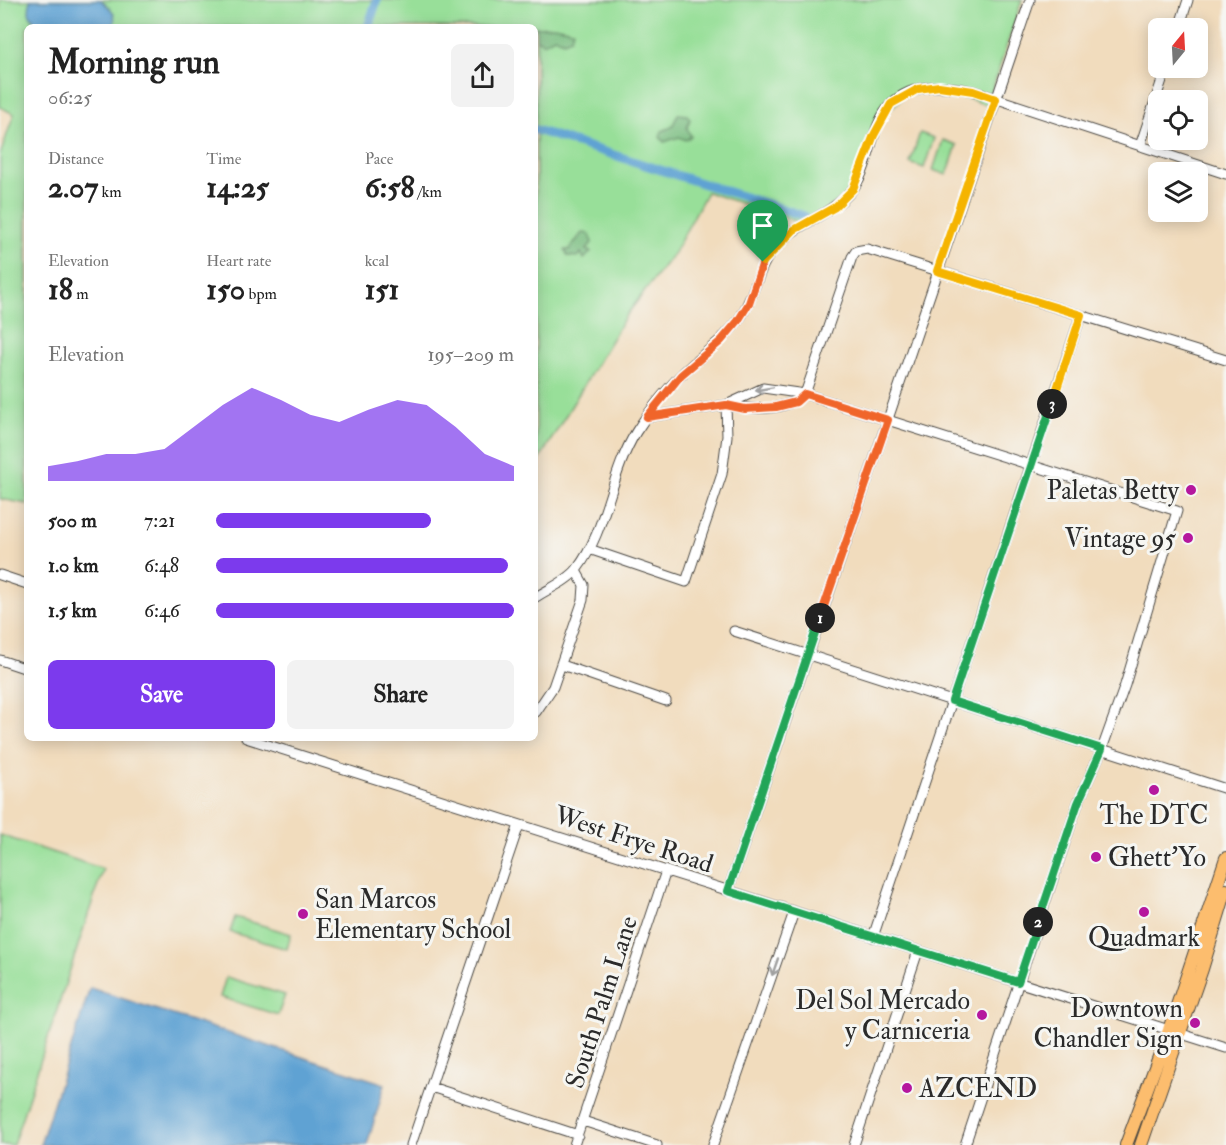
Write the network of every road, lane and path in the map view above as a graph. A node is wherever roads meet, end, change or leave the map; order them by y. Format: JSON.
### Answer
{"nodes":[{"id":1,"x":1029,"y":0,"type":"edge"},
{"id":2,"x":1188,"y":0,"type":"edge"},
{"id":3,"x":1182,"y":18,"type":"edge"},
{"id":4,"x":1163,"y":78,"type":"edge"},
{"id":5,"x":996,"y":99,"type":"junction"},
{"id":6,"x":1140,"y":146,"type":"junction"},
{"id":7,"x":1226,"y":174,"type":"edge"},
{"id":8,"x":937,"y":271,"type":"junction"},
{"id":9,"x":1081,"y":315,"type":"junction"},
{"id":10,"x":1226,"y":360,"type":"edge"},
{"id":11,"x":805,"y":394,"type":"junction"},
{"id":12,"x":726,"y":405,"type":"junction"},
{"id":13,"x":647,"y":417,"type":"junction"},
{"id":14,"x":888,"y":420,"type":"junction"},
{"id":15,"x":1031,"y":465,"type":"junction"},
{"id":16,"x":589,"y":549,"type":"junction"},
{"id":17,"x":576,"y":571,"type":"junction"},
{"id":18,"x":0,"y":575,"type":"edge"},
{"id":19,"x":24,"y":583,"type":"edge"},
{"id":20,"x":538,"y":596,"type":"edge"},
{"id":21,"x":734,"y":631,"type":"dead end"},
{"id":22,"x":808,"y":654,"type":"junction"},
{"id":23,"x":0,"y":660,"type":"edge"},
{"id":24,"x":562,"y":665,"type":"junction"},
{"id":25,"x":24,"y":668,"type":"edge"},
{"id":26,"x":666,"y":701,"type":"dead end"},
{"id":27,"x":952,"y":701,"type":"junction"},
{"id":28,"x":538,"y":709,"type":"edge"},
{"id":29,"x":255,"y":741,"type":"edge"},
{"id":30,"x":1102,"y":749,"type":"junction"},
{"id":31,"x":1226,"y":789,"type":"edge"},
{"id":32,"x":519,"y":825,"type":"junction"},
{"id":33,"x":1226,"y":858,"type":"edge"},
{"id":34,"x":666,"y":871,"type":"junction"},
{"id":35,"x":1224,"y":884,"type":"edge"},
{"id":36,"x":728,"y":891,"type":"junction"},
{"id":37,"x":794,"y":912,"type":"junction"},
{"id":38,"x":873,"y":937,"type":"junction"},
{"id":39,"x":918,"y":951,"type":"junction"},
{"id":40,"x":1018,"y":982,"type":"junction"},
{"id":41,"x":1174,"y":1032,"type":"junction"},
{"id":42,"x":1226,"y":1048,"type":"edge"},
{"id":43,"x":1159,"y":1074,"type":"junction"},
{"id":44,"x":431,"y":1087,"type":"junction"},
{"id":45,"x":1141,"y":1104,"type":"junction"},
{"id":46,"x":1154,"y":1108,"type":"junction"},
{"id":47,"x":583,"y":1121,"type":"junction"},
{"id":48,"x":578,"y":1135,"type":"junction"},
{"id":49,"x":411,"y":1145,"type":"edge"},
{"id":50,"x":574,"y":1145,"type":"edge"},
{"id":51,"x":657,"y":1145,"type":"edge"},
{"id":52,"x":713,"y":1145,"type":"edge"},
{"id":53,"x":854,"y":1145,"type":"edge"},
{"id":54,"x":965,"y":1145,"type":"edge"},
{"id":55,"x":1126,"y":1145,"type":"edge"},
{"id":56,"x":1141,"y":1145,"type":"edge"}],
"edges":[{"from":1,"to":5,"type":"street"},
{"from":2,"to":3,"type":"street"},
{"from":4,"to":6,"type":"street"},
{"from":5,"to":6,"type":"street"},
{"from":5,"to":8,"type":"street"},
{"from":5,"to":13,"type":"street"},
{"from":6,"to":7,"type":"street"},
{"from":8,"to":9,"type":"street"},
{"from":8,"to":11,"type":"street"},
{"from":8,"to":14,"type":"street"},
{"from":9,"to":10,"type":"street"},
{"from":9,"to":15,"type":"street"},
{"from":11,"to":12,"type":"street"},
{"from":11,"to":12,"type":"street","one_way":true},
{"from":11,"to":14,"type":"street"},
{"from":12,"to":13,"type":"street"},
{"from":12,"to":16,"type":"street"},
{"from":13,"to":16,"type":"street"},
{"from":14,"to":15,"type":"street"},
{"from":14,"to":22,"type":"street"},
{"from":15,"to":27,"type":"street"},
{"from":15,"to":30,"type":"street"},
{"from":16,"to":17,"type":"street"},
{"from":17,"to":20,"type":"street"},
{"from":17,"to":24,"type":"street"},
{"from":18,"to":19,"type":"street"},
{"from":21,"to":22,"type":"street"},
{"from":22,"to":27,"type":"street"},
{"from":22,"to":36,"type":"street"},
{"from":23,"to":25,"type":"street"},
{"from":24,"to":26,"type":"street"},
{"from":24,"to":28,"type":"street"},
{"from":27,"to":30,"type":"street"},
{"from":27,"to":38,"type":"street"},
{"from":29,"to":32,"type":"street","name":"West Frye Road"},
{"from":30,"to":31,"type":"street"},
{"from":30,"to":40,"type":"street"},
{"from":32,"to":34,"type":"street","name":"West Frye Road"},
{"from":32,"to":44,"type":"street"},
{"from":33,"to":35,"type":"main road"},
{"from":34,"to":36,"type":"street","name":"West Frye Road"},
{"from":34,"to":47,"type":"street","name":"South Palm Lane"},
{"from":35,"to":41,"type":"main road"},
{"from":36,"to":37,"type":"street","name":"West Frye Road"},
{"from":37,"to":38,"type":"street","name":"West Frye Road"},
{"from":37,"to":52,"type":"street","one_way":true},
{"from":38,"to":39,"type":"street","name":"West Frye Road"},
{"from":39,"to":40,"type":"street","name":"West Frye Road"},
{"from":39,"to":53,"type":"street"},
{"from":40,"to":41,"type":"street","name":"West Frye Road"},
{"from":40,"to":54,"type":"street"},
{"from":41,"to":42,"type":"street","name":"West Frye Road"},
{"from":41,"to":43,"type":"main road"},
{"from":43,"to":45,"type":"main road"},
{"from":43,"to":46,"type":"main road"},
{"from":44,"to":48,"type":"street"},
{"from":44,"to":49,"type":"street"},
{"from":45,"to":46,"type":"main road"},
{"from":45,"to":55,"type":"main road"},
{"from":46,"to":56,"type":"main road"},
{"from":47,"to":48,"type":"street","name":"South Palm Lane"},
{"from":47,"to":51,"type":"street"},
{"from":48,"to":50,"type":"street","name":"South Palm Lane"}]}
